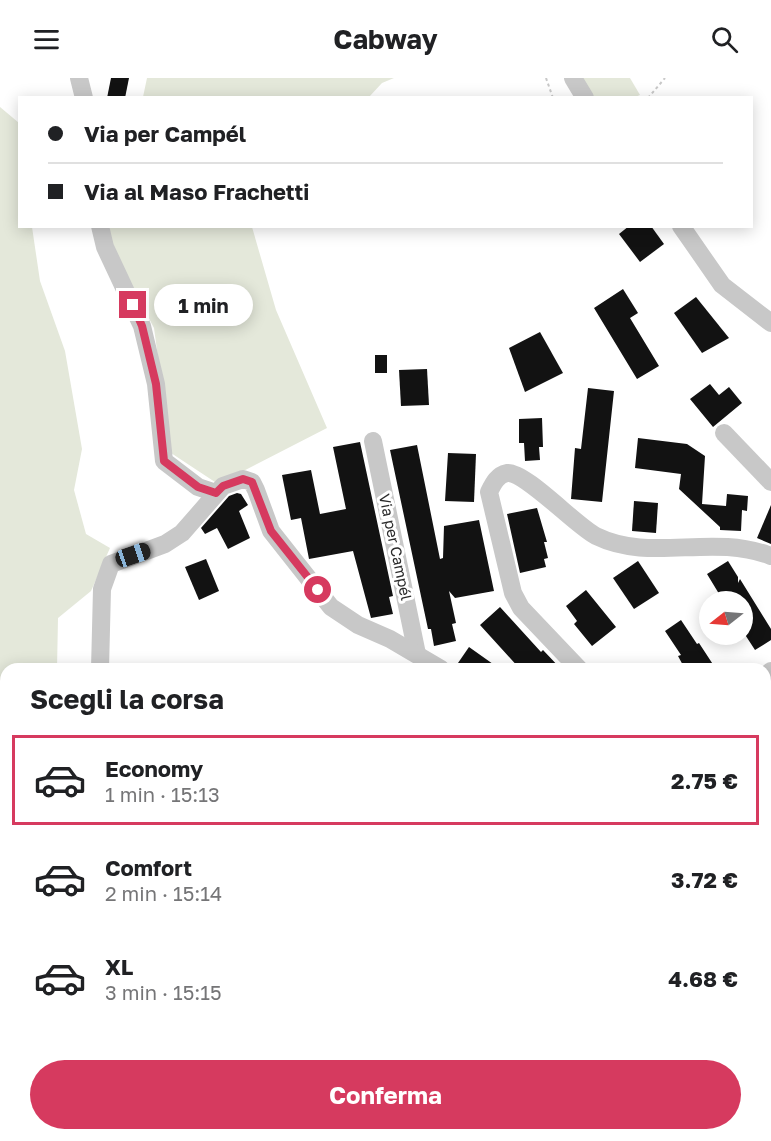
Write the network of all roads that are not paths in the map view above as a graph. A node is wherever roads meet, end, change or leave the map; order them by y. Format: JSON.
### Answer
{"nodes":[{"id":1,"x":79,"y":78,"type":"edge"},
{"id":2,"x":573,"y":78,"type":"edge"},
{"id":3,"x":84,"y":96,"type":"edge"},
{"id":4,"x":584,"y":96,"type":"edge"},
{"id":5,"x":100,"y":228,"type":"edge"},
{"id":6,"x":682,"y":228,"type":"edge"},
{"id":7,"x":771,"y":323,"type":"edge"},
{"id":8,"x":724,"y":433,"type":"dead end"},
{"id":9,"x":373,"y":441,"type":"dead end"},
{"id":10,"x":771,"y":482,"type":"edge"},
{"id":11,"x":216,"y":493,"type":"junction"},
{"id":12,"x":771,"y":556,"type":"edge"},
{"id":13,"x":417,"y":654,"type":"junction"},
{"id":14,"x":100,"y":663,"type":"edge"},
{"id":15,"x":431,"y":663,"type":"edge"},
{"id":16,"x":573,"y":663,"type":"edge"}],
"edges":[{"from":1,"to":3,"type":"street"},
{"from":2,"to":4,"type":"street"},
{"from":5,"to":11,"type":"street"},
{"from":6,"to":7,"type":"street"},
{"from":8,"to":10,"type":"street"},
{"from":9,"to":13,"type":"street","name":"Via per Campél"},
{"from":11,"to":13,"type":"street"},
{"from":11,"to":14,"type":"street"},
{"from":12,"to":16,"type":"street"},
{"from":13,"to":15,"type":"street"}]}
